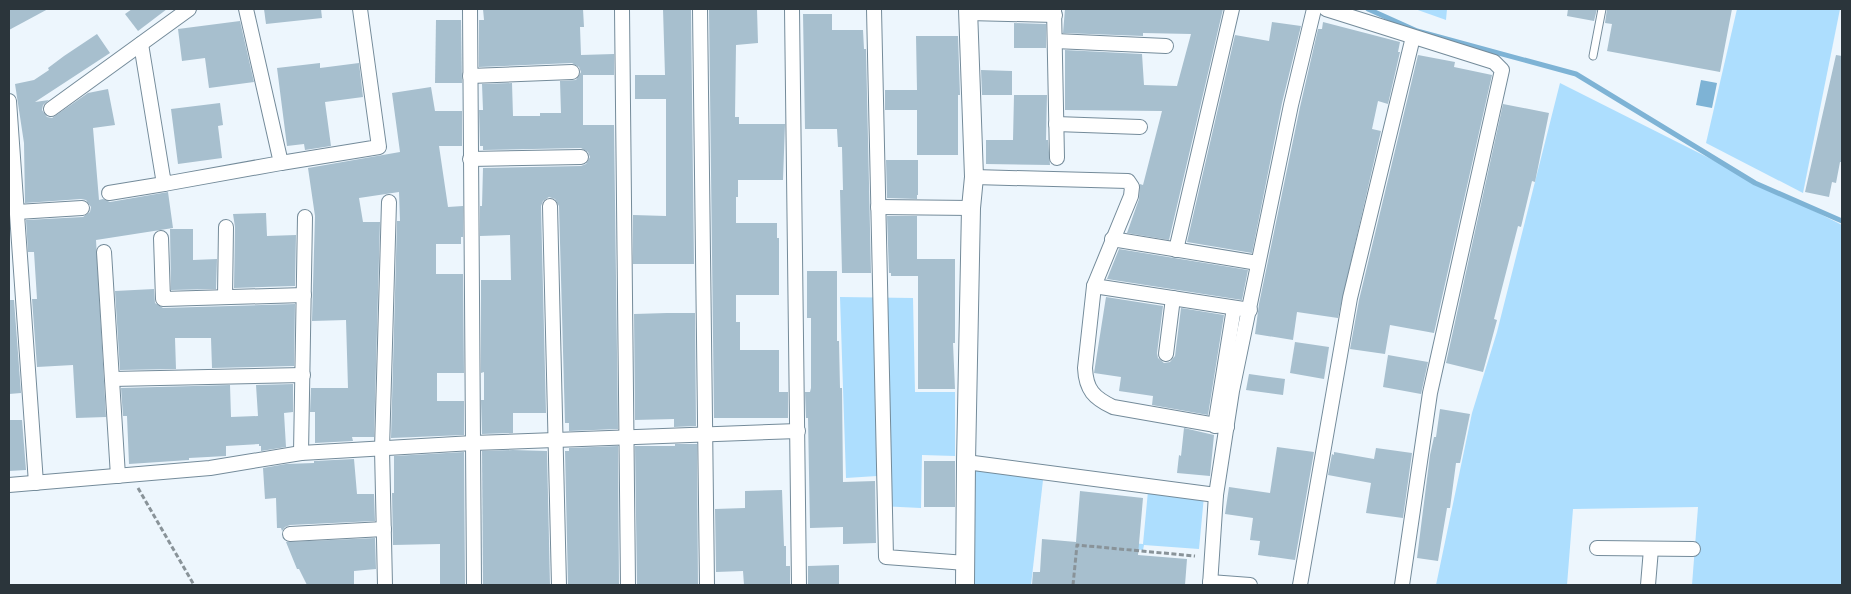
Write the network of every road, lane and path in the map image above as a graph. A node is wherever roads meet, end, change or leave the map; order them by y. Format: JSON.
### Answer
{"nodes":[{"id":1,"x":188,"y":9,"type":"edge"},
{"id":2,"x":246,"y":9,"type":"edge"},
{"id":3,"x":360,"y":9,"type":"edge"},
{"id":4,"x":470,"y":9,"type":"edge"},
{"id":5,"x":622,"y":9,"type":"edge"},
{"id":6,"x":700,"y":9,"type":"edge"},
{"id":7,"x":792,"y":9,"type":"edge"},
{"id":8,"x":874,"y":9,"type":"edge"},
{"id":9,"x":1232,"y":9,"type":"edge"},
{"id":10,"x":1314,"y":9,"type":"edge"},
{"id":11,"x":1326,"y":9,"type":"edge"},
{"id":12,"x":1602,"y":9,"type":"edge"},
{"id":13,"x":968,"y":11,"type":"edge"},
{"id":14,"x":1054,"y":12,"type":"edge"},
{"id":15,"x":1413,"y":38,"type":"junction"},
{"id":16,"x":1055,"y":41,"type":"junction"},
{"id":17,"x":141,"y":44,"type":"junction"},
{"id":18,"x":1166,"y":46,"type":"dead end"},
{"id":19,"x":1593,"y":56,"type":"dead end"},
{"id":20,"x":572,"y":72,"type":"dead end"},
{"id":21,"x":470,"y":76,"type":"junction"},
{"id":22,"x":9,"y":101,"type":"edge"},
{"id":23,"x":51,"y":109,"type":"dead end"},
{"id":24,"x":1056,"y":124,"type":"junction"},
{"id":25,"x":1140,"y":127,"type":"dead end"},
{"id":26,"x":581,"y":157,"type":"dead end"},
{"id":27,"x":1057,"y":158,"type":"dead end"},
{"id":28,"x":470,"y":159,"type":"junction"},
{"id":29,"x":281,"y":163,"type":"junction"},
{"id":30,"x":974,"y":177,"type":"junction"},
{"id":31,"x":164,"y":184,"type":"junction"},
{"id":32,"x":109,"y":193,"type":"dead end"},
{"id":33,"x":390,"y":202,"type":"dead end"},
{"id":34,"x":550,"y":206,"type":"dead end"},
{"id":35,"x":878,"y":207,"type":"junction"},
{"id":36,"x":82,"y":208,"type":"dead end"},
{"id":37,"x":971,"y":208,"type":"junction"},
{"id":38,"x":17,"y":212,"type":"junction"},
{"id":39,"x":305,"y":217,"type":"dead end"},
{"id":40,"x":226,"y":227,"type":"dead end"},
{"id":41,"x":161,"y":238,"type":"dead end"},
{"id":42,"x":1112,"y":239,"type":"junction"},
{"id":43,"x":1176,"y":250,"type":"junction"},
{"id":44,"x":104,"y":252,"type":"dead end"},
{"id":45,"x":1258,"y":263,"type":"junction"},
{"id":46,"x":1094,"y":286,"type":"junction"},
{"id":47,"x":304,"y":295,"type":"junction"},
{"id":48,"x":225,"y":297,"type":"junction"},
{"id":49,"x":1173,"y":298,"type":"junction"},
{"id":50,"x":1234,"y":308,"type":"junction"},
{"id":51,"x":1250,"y":310,"type":"junction"},
{"id":52,"x":1166,"y":354,"type":"dead end"},
{"id":53,"x":304,"y":375,"type":"junction"},
{"id":54,"x":112,"y":379,"type":"junction"},
{"id":55,"x":1221,"y":427,"type":"junction"},
{"id":56,"x":798,"y":431,"type":"junction"},
{"id":57,"x":705,"y":435,"type":"junction"},
{"id":58,"x":626,"y":438,"type":"junction"},
{"id":59,"x":556,"y":440,"type":"junction"},
{"id":60,"x":473,"y":443,"type":"junction"},
{"id":61,"x":382,"y":449,"type":"junction"},
{"id":62,"x":302,"y":453,"type":"junction"},
{"id":63,"x":966,"y":462,"type":"junction"},
{"id":64,"x":124,"y":475,"type":"junction"},
{"id":65,"x":36,"y":483,"type":"junction"},
{"id":66,"x":9,"y":485,"type":"edge"},
{"id":67,"x":1216,"y":494,"type":"junction"},
{"id":68,"x":384,"y":530,"type":"junction"},
{"id":69,"x":290,"y":534,"type":"dead end"},
{"id":70,"x":1597,"y":548,"type":"dead end"},
{"id":71,"x":1651,"y":548,"type":"junction"},
{"id":72,"x":1693,"y":549,"type":"dead end"},
{"id":73,"x":1195,"y":556,"type":"dead end"},
{"id":74,"x":966,"y":563,"type":"junction"},
{"id":75,"x":1210,"y":584,"type":"edge"},
{"id":76,"x":194,"y":585,"type":"edge"},
{"id":77,"x":385,"y":585,"type":"edge"},
{"id":78,"x":474,"y":585,"type":"edge"},
{"id":79,"x":558,"y":585,"type":"edge"},
{"id":80,"x":628,"y":585,"type":"edge"},
{"id":81,"x":707,"y":585,"type":"edge"},
{"id":82,"x":799,"y":585,"type":"edge"},
{"id":83,"x":965,"y":585,"type":"edge"},
{"id":84,"x":1073,"y":585,"type":"edge"},
{"id":85,"x":1250,"y":585,"type":"edge"},
{"id":86,"x":1300,"y":585,"type":"edge"},
{"id":87,"x":1402,"y":585,"type":"edge"},
{"id":88,"x":1648,"y":585,"type":"edge"}],
"edges":[{"from":1,"to":17,"type":"street"},
{"from":2,"to":29,"type":"street"},
{"from":3,"to":29,"type":"street"},
{"from":4,"to":21,"type":"street"},
{"from":5,"to":58,"type":"street"},
{"from":6,"to":57,"type":"street"},
{"from":7,"to":56,"type":"street"},
{"from":8,"to":35,"type":"street"},
{"from":9,"to":43,"type":"street"},
{"from":10,"to":45,"type":"street"},
{"from":11,"to":15,"type":"street"},
{"from":12,"to":19,"type":"lane"},
{"from":13,"to":14,"type":"street"},
{"from":13,"to":30,"type":"street"},
{"from":14,"to":16,"type":"street"},
{"from":15,"to":86,"type":"street"},
{"from":15,"to":87,"type":"street"},
{"from":16,"to":18,"type":"street"},
{"from":16,"to":24,"type":"street"},
{"from":17,"to":23,"type":"street"},
{"from":17,"to":31,"type":"street"},
{"from":20,"to":21,"type":"street"},
{"from":21,"to":28,"type":"street"},
{"from":22,"to":38,"type":"street"},
{"from":24,"to":25,"type":"street"},
{"from":24,"to":27,"type":"street"},
{"from":26,"to":28,"type":"street"},
{"from":28,"to":60,"type":"street"},
{"from":29,"to":31,"type":"street"},
{"from":30,"to":37,"type":"street"},
{"from":30,"to":42,"type":"street"},
{"from":31,"to":32,"type":"street"},
{"from":33,"to":61,"type":"street"},
{"from":34,"to":59,"type":"street"},
{"from":35,"to":37,"type":"street"},
{"from":35,"to":74,"type":"street"},
{"from":36,"to":38,"type":"street"},
{"from":37,"to":63,"type":"street"},
{"from":38,"to":65,"type":"street"},
{"from":39,"to":47,"type":"street"},
{"from":40,"to":48,"type":"street"},
{"from":41,"to":48,"type":"street"},
{"from":42,"to":43,"type":"street"},
{"from":42,"to":46,"type":"street"},
{"from":43,"to":45,"type":"street"},
{"from":44,"to":54,"type":"street"},
{"from":45,"to":51,"type":"street"},
{"from":46,"to":49,"type":"street"},
{"from":46,"to":55,"type":"street"},
{"from":47,"to":48,"type":"street"},
{"from":47,"to":53,"type":"street"},
{"from":49,"to":50,"type":"street"},
{"from":49,"to":52,"type":"street"},
{"from":50,"to":51,"type":"street"},
{"from":50,"to":55,"type":"street"},
{"from":51,"to":55,"type":"street"},
{"from":53,"to":54,"type":"street"},
{"from":53,"to":62,"type":"street"},
{"from":54,"to":64,"type":"street"},
{"from":55,"to":67,"type":"street"},
{"from":56,"to":57,"type":"street"},
{"from":56,"to":82,"type":"street"},
{"from":57,"to":58,"type":"street"},
{"from":57,"to":81,"type":"street"},
{"from":58,"to":59,"type":"street"},
{"from":58,"to":80,"type":"street"},
{"from":59,"to":60,"type":"street"},
{"from":59,"to":79,"type":"street"},
{"from":60,"to":61,"type":"street"},
{"from":60,"to":78,"type":"street"},
{"from":61,"to":62,"type":"street"},
{"from":61,"to":68,"type":"street"},
{"from":62,"to":64,"type":"street"},
{"from":63,"to":67,"type":"street"},
{"from":63,"to":74,"type":"street"},
{"from":64,"to":65,"type":"street"},
{"from":64,"to":76,"type":"path"},
{"from":65,"to":66,"type":"street"},
{"from":67,"to":75,"type":"street"},
{"from":68,"to":69,"type":"street"},
{"from":68,"to":77,"type":"street"},
{"from":70,"to":71,"type":"street"},
{"from":71,"to":72,"type":"street"},
{"from":71,"to":88,"type":"street"},
{"from":73,"to":84,"type":"path"},
{"from":74,"to":83,"type":"street"},
{"from":75,"to":85,"type":"street"}]}
